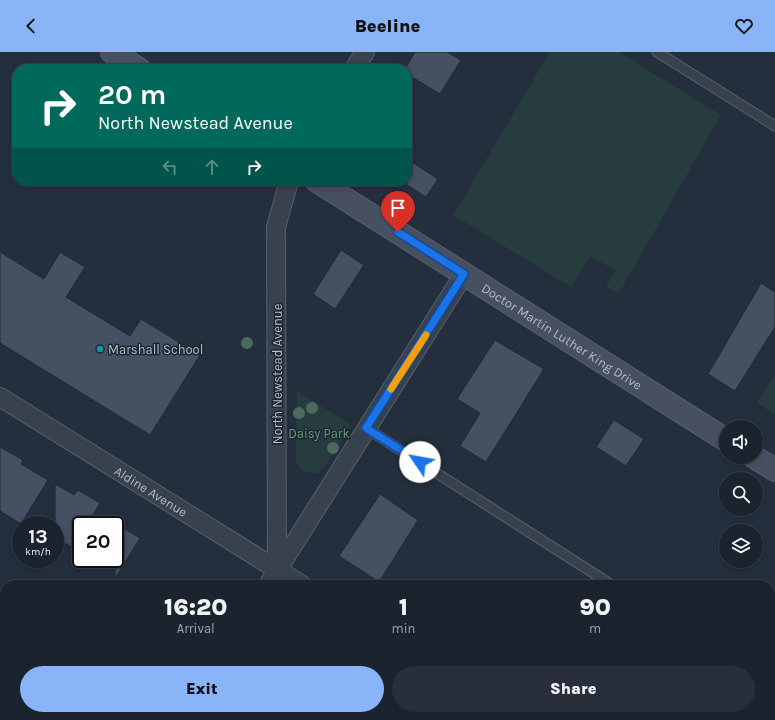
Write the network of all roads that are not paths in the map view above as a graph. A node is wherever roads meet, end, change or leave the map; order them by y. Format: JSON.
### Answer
{"nodes":[{"id":1,"x":112,"y":52,"type":"edge"},
{"id":2,"x":365,"y":52,"type":"edge"},
{"id":3,"x":657,"y":52,"type":"edge"},
{"id":4,"x":131,"y":64,"type":"edge"},
{"id":5,"x":357,"y":64,"type":"edge"},
{"id":6,"x":775,"y":126,"type":"edge"},
{"id":7,"x":288,"y":186,"type":"edge"},
{"id":8,"x":325,"y":186,"type":"edge"},
{"id":9,"x":464,"y":274,"type":"junction"},
{"id":10,"x":0,"y":397,"type":"edge"},
{"id":11,"x":366,"y":428,"type":"junction"},
{"id":12,"x":719,"y":436,"type":"edge"},
{"id":13,"x":763,"y":463,"type":"edge"},
{"id":14,"x":775,"y":470,"type":"edge"},
{"id":15,"x":277,"y":570,"type":"junction"},
{"id":16,"x":271,"y":580,"type":"edge"},
{"id":17,"x":294,"y":580,"type":"edge"},
{"id":18,"x":604,"y":580,"type":"edge"}],
"edges":[{"from":1,"to":4,"type":"main road"},
{"from":2,"to":5,"type":"street"},
{"from":3,"to":6,"type":"lane"},
{"from":7,"to":15,"type":"street","name":"North Newstead Avenue"},
{"from":8,"to":9,"type":"main road","name":"Doctor Martin Luther King Drive"},
{"from":9,"to":11,"type":"street"},
{"from":9,"to":12,"type":"main road","name":"Doctor Martin Luther King Drive"},
{"from":10,"to":15,"type":"street","name":"Aldine Avenue"},
{"from":11,"to":15,"type":"street"},
{"from":11,"to":18,"type":"lane"},
{"from":13,"to":14,"type":"main road"},
{"from":15,"to":16,"type":"street"},
{"from":15,"to":17,"type":"street","name":"Aldine Avenue"}]}
